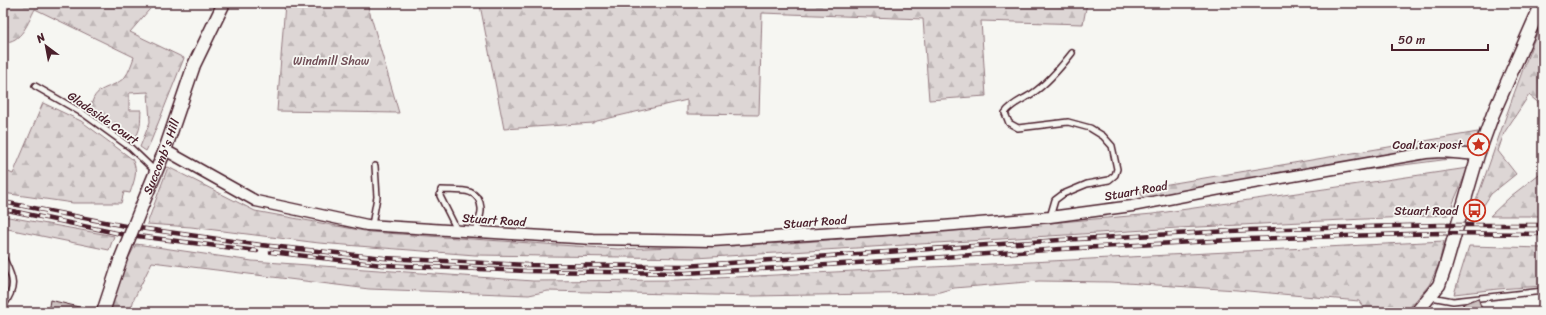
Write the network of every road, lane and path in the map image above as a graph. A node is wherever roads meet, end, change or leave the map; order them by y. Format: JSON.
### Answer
{"nodes":[{"id":1,"x":224,"y":3,"type":"edge"},
{"id":2,"x":1542,"y":3,"type":"edge"},
{"id":3,"x":1072,"y":53,"type":"dead end"},
{"id":4,"x":35,"y":86,"type":"dead end"},
{"id":5,"x":165,"y":150,"type":"junction"},
{"id":6,"x":1478,"y":155,"type":"junction"},
{"id":7,"x":375,"y":166,"type":"dead end"},
{"id":8,"x":156,"y":172,"type":"junction"},
{"id":9,"x":1050,"y":217,"type":"junction"},
{"id":10,"x":372,"y":225,"type":"junction"},
{"id":11,"x":457,"y":231,"type":"junction"},
{"id":12,"x":475,"y":232,"type":"junction"},
{"id":13,"x":3,"y":257,"type":"edge"},
{"id":14,"x":1543,"y":291,"type":"edge"},
{"id":15,"x":1430,"y":297,"type":"junction"},
{"id":16,"x":3,"y":306,"type":"edge"},
{"id":17,"x":102,"y":312,"type":"edge"},
{"id":18,"x":1417,"y":312,"type":"edge"}],
"edges":[{"from":1,"to":5,"type":"street","name":"Succomb's Hill"},
{"from":2,"to":6,"type":"street"},
{"from":3,"to":9,"type":"lane"},
{"from":4,"to":8,"type":"lane","name":"Gladeside Court"},
{"from":5,"to":8,"type":"street","name":"Succomb's Hill"},
{"from":5,"to":10,"type":"street","name":"Stuart Road"},
{"from":6,"to":9,"type":"street","name":"Stuart Road"},
{"from":6,"to":15,"type":"street"},
{"from":7,"to":10,"type":"lane"},
{"from":8,"to":17,"type":"street","name":"Succomb's Hill","bridge":true},
{"from":9,"to":12,"type":"street","name":"Stuart Road"},
{"from":10,"to":11,"type":"street","name":"Stuart Road"},
{"from":11,"to":12,"type":"street","name":"Stuart Road"},
{"from":11,"to":12,"type":"lane"},
{"from":13,"to":16,"type":"lane"},
{"from":14,"to":15,"type":"lane"},
{"from":15,"to":18,"type":"street"}]}
